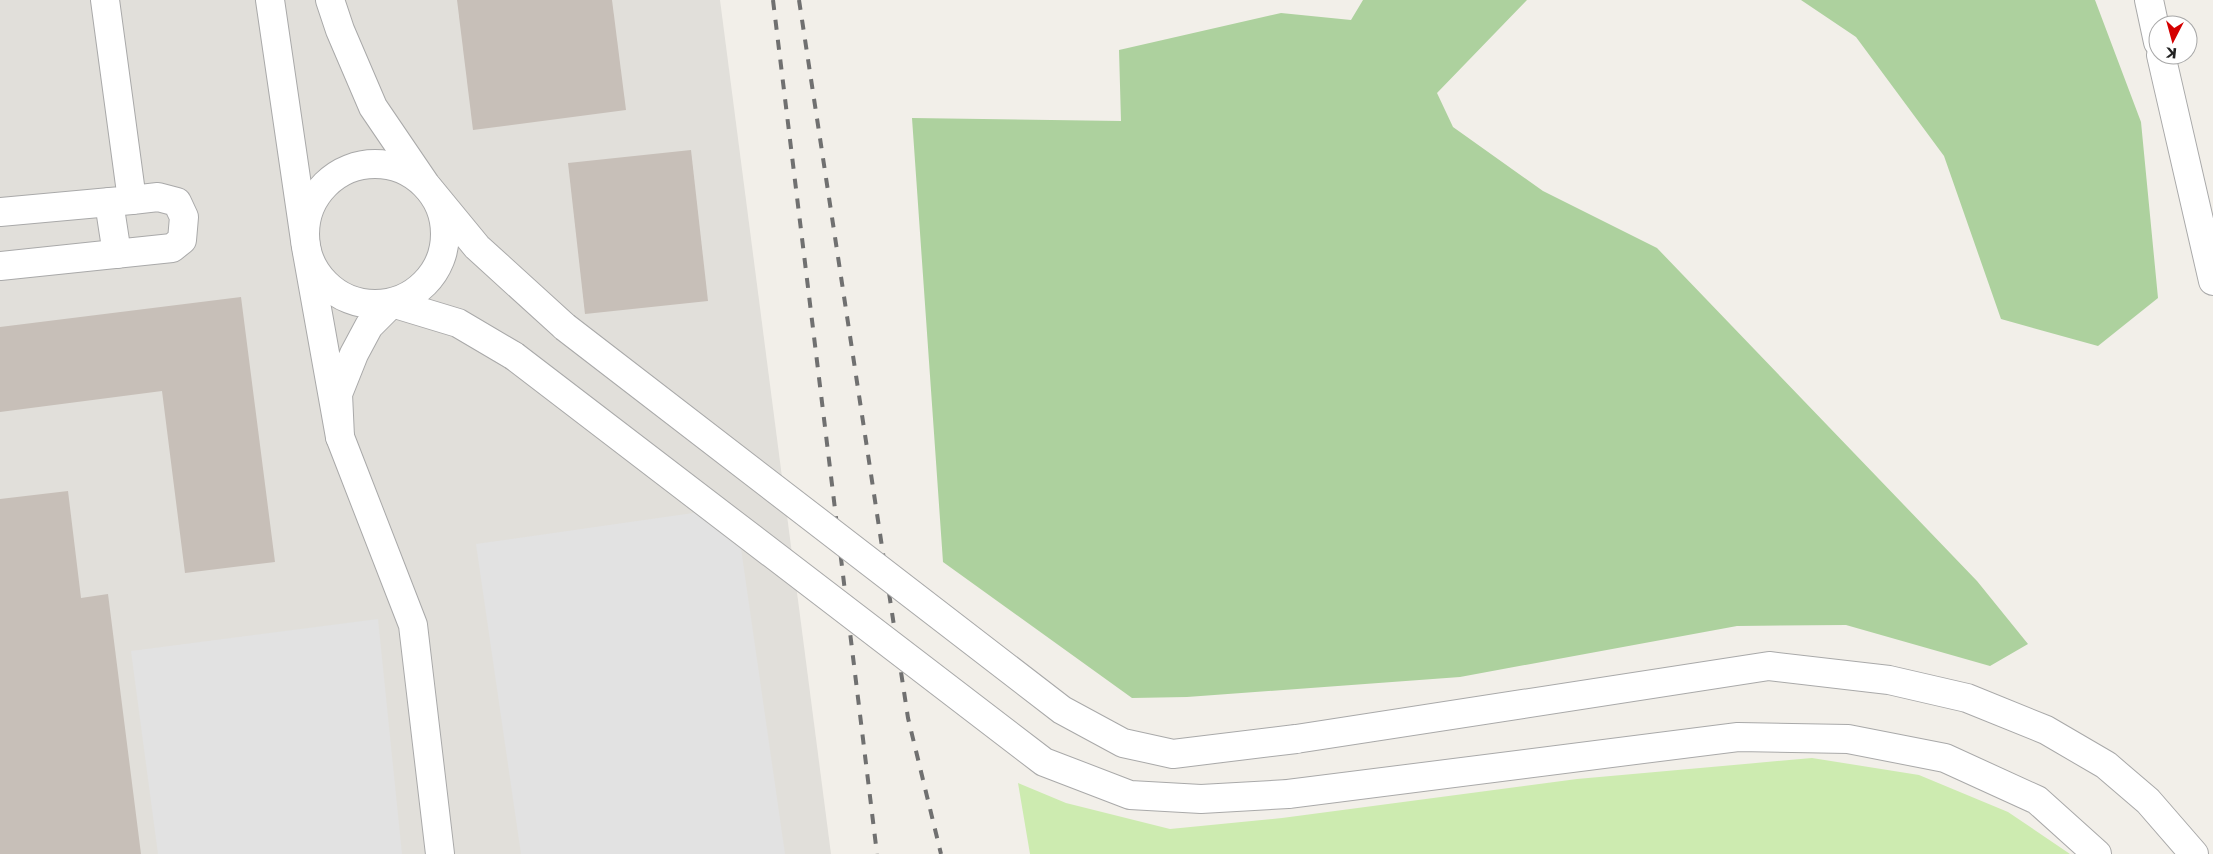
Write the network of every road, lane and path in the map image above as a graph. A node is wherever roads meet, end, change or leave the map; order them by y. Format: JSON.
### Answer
{"nodes":[{"id":1,"x":105,"y":0,"type":"edge"},
{"id":2,"x":270,"y":0,"type":"edge"},
{"id":3,"x":330,"y":0,"type":"edge"},
{"id":4,"x":2149,"y":0,"type":"edge"},
{"id":5,"x":2152,"y":15,"type":"edge"},
{"id":6,"x":2163,"y":65,"type":"edge"},
{"id":7,"x":426,"y":185,"type":"junction"},
{"id":8,"x":121,"y":201,"type":"junction"},
{"id":9,"x":0,"y":212,"type":"edge"},
{"id":10,"x":306,"y":247,"type":"junction"},
{"id":11,"x":117,"y":254,"type":"junction"},
{"id":12,"x":0,"y":266,"type":"edge"},
{"id":13,"x":2213,"y":281,"type":"edge"},
{"id":14,"x":392,"y":303,"type":"junction"},
{"id":15,"x":340,"y":437,"type":"junction"},
{"id":16,"x":440,"y":854,"type":"edge"},
{"id":17,"x":2097,"y":854,"type":"edge"},
{"id":18,"x":2194,"y":854,"type":"edge"}],
"edges":[{"from":1,"to":8,"type":"lane"},
{"from":2,"to":10,"type":"lane"},
{"from":3,"to":7,"type":"lane"},
{"from":4,"to":5,"type":"lane"},
{"from":6,"to":13,"type":"lane"},
{"from":7,"to":10,"type":"lane"},
{"from":7,"to":14,"type":"lane"},
{"from":7,"to":18,"type":"lane","bridge":true},
{"from":8,"to":9,"type":"lane"},
{"from":8,"to":11,"type":"lane"},
{"from":8,"to":11,"type":"lane"},
{"from":10,"to":14,"type":"lane"},
{"from":10,"to":15,"type":"lane"},
{"from":11,"to":12,"type":"lane"},
{"from":14,"to":15,"type":"lane"},
{"from":14,"to":17,"type":"lane","bridge":true},
{"from":15,"to":16,"type":"lane"}]}
